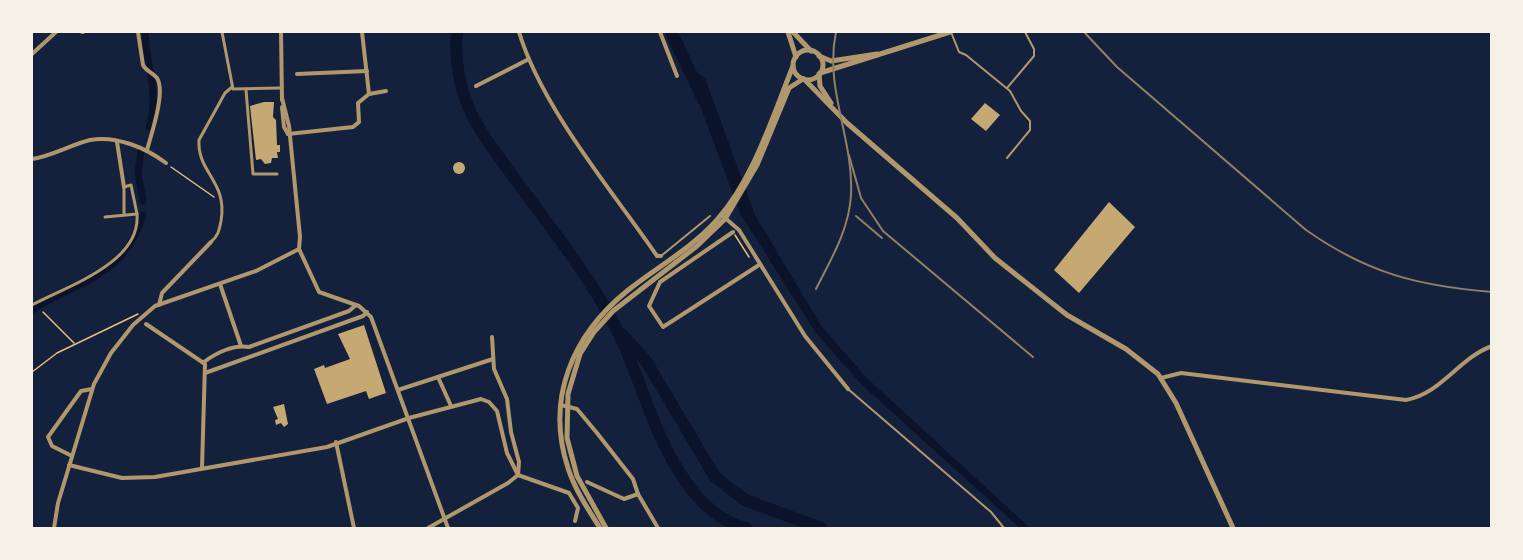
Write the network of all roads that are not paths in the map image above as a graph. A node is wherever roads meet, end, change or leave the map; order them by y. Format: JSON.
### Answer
{"nodes":[{"id":1,"x":56,"y":32,"type":"edge"},
{"id":2,"x":138,"y":32,"type":"edge"},
{"id":3,"x":222,"y":32,"type":"edge"},
{"id":4,"x":281,"y":32,"type":"edge"},
{"id":5,"x":362,"y":32,"type":"edge"},
{"id":6,"x":519,"y":32,"type":"edge"},
{"id":7,"x":660,"y":32,"type":"edge"},
{"id":8,"x":788,"y":32,"type":"edge"},
{"id":9,"x":794,"y":32,"type":"edge"},
{"id":10,"x":950,"y":32,"type":"edge"},
{"id":11,"x":1025,"y":32,"type":"edge"},
{"id":12,"x":887,"y":52,"type":"junction"},
{"id":13,"x":32,"y":54,"type":"edge"},
{"id":14,"x":816,"y":54,"type":"junction"},
{"id":15,"x":796,"y":57,"type":"junction"},
{"id":16,"x":529,"y":59,"type":"junction"},
{"id":17,"x":793,"y":66,"type":"junction"},
{"id":18,"x":367,"y":71,"type":"junction"},
{"id":19,"x":297,"y":74,"type":"dead end"},
{"id":20,"x":819,"y":74,"type":"junction"},
{"id":21,"x":677,"y":76,"type":"dead end"},
{"id":22,"x":803,"y":79,"type":"junction"},
{"id":23,"x":476,"y":86,"type":"dead end"},
{"id":24,"x":232,"y":87,"type":"junction"},
{"id":25,"x":282,"y":88,"type":"junction"},
{"id":26,"x":1007,"y":88,"type":"junction"},
{"id":27,"x":246,"y":90,"type":"junction"},
{"id":28,"x":386,"y":91,"type":"dead end"},
{"id":29,"x":369,"y":94,"type":"junction"},
{"id":30,"x":839,"y":115,"type":"junction"},
{"id":31,"x":288,"y":134,"type":"junction"},
{"id":32,"x":117,"y":142,"type":"junction"},
{"id":33,"x":144,"y":149,"type":"junction"},
{"id":34,"x":1007,"y":158,"type":"dead end"},
{"id":35,"x":32,"y":159,"type":"edge"},
{"id":36,"x":166,"y":163,"type":"road end"},
{"id":37,"x":277,"y":174,"type":"dead end"},
{"id":38,"x":748,"y":179,"type":"junction"},
{"id":39,"x":124,"y":187,"type":"junction"},
{"id":40,"x":137,"y":214,"type":"junction"},
{"id":41,"x":124,"y":215,"type":"junction"},
{"id":42,"x":710,"y":216,"type":"dead end"},
{"id":43,"x":105,"y":217,"type":"dead end"},
{"id":44,"x":723,"y":217,"type":"junction"},
{"id":45,"x":733,"y":232,"type":"road end"},
{"id":46,"x":211,"y":243,"type":"joint"},
{"id":47,"x":299,"y":249,"type":"junction"},
{"id":48,"x":661,"y":256,"type":"joint"},
{"id":49,"x":757,"y":266,"type":"junction"},
{"id":50,"x":220,"y":284,"type":"junction"},
{"id":51,"x":32,"y":304,"type":"edge"},
{"id":52,"x":159,"y":305,"type":"junction"},
{"id":53,"x":356,"y":305,"type":"junction"},
{"id":54,"x":367,"y":312,"type":"junction"},
{"id":55,"x":146,"y":324,"type":"dead end"},
{"id":56,"x":492,"y":337,"type":"dead end"},
{"id":57,"x":241,"y":345,"type":"junction"},
{"id":58,"x":1491,"y":345,"type":"edge"},
{"id":59,"x":493,"y":359,"type":"junction"},
{"id":60,"x":204,"y":362,"type":"junction"},
{"id":61,"x":205,"y":373,"type":"junction"},
{"id":62,"x":438,"y":376,"type":"junction"},
{"id":63,"x":1161,"y":378,"type":"junction"},
{"id":64,"x":848,"y":388,"type":"joint"},
{"id":65,"x":92,"y":389,"type":"junction"},
{"id":66,"x":398,"y":390,"type":"junction"},
{"id":67,"x":564,"y":405,"type":"junction"},
{"id":68,"x":451,"y":406,"type":"junction"},
{"id":69,"x":409,"y":418,"type":"junction"},
{"id":70,"x":336,"y":442,"type":"junction"},
{"id":71,"x":72,"y":456,"type":"junction"},
{"id":72,"x":69,"y":465,"type":"junction"},
{"id":73,"x":202,"y":468,"type":"junction"},
{"id":74,"x":518,"y":475,"type":"junction"},
{"id":75,"x":587,"y":482,"type":"dead end"},
{"id":76,"x":638,"y":494,"type":"junction"},
{"id":77,"x":445,"y":519,"type":"junction"},
{"id":78,"x":575,"y":521,"type":"dead end"},
{"id":79,"x":54,"y":528,"type":"edge"},
{"id":80,"x":354,"y":528,"type":"edge"},
{"id":81,"x":428,"y":528,"type":"edge"},
{"id":82,"x":448,"y":528,"type":"edge"},
{"id":83,"x":600,"y":528,"type":"edge"},
{"id":84,"x":606,"y":528,"type":"edge"},
{"id":85,"x":658,"y":528,"type":"edge"},
{"id":86,"x":1004,"y":528,"type":"edge"},
{"id":87,"x":1233,"y":528,"type":"edge"}],
"edges":[{"from":1,"to":13,"type":"street"},
{"from":2,"to":33,"type":"street"},
{"from":3,"to":24,"type":"street"},
{"from":4,"to":25,"type":"street"},
{"from":5,"to":18,"type":"street"},
{"from":6,"to":16,"type":"street"},
{"from":7,"to":21,"type":"street"},
{"from":8,"to":15,"type":"street"},
{"from":9,"to":14,"type":"street"},
{"from":10,"to":12,"type":"street"},
{"from":10,"to":26,"type":"lane"},
{"from":11,"to":26,"type":"lane"},
{"from":12,"to":14,"type":"street"},
{"from":12,"to":20,"type":"street"},
{"from":14,"to":15,"type":"street"},
{"from":14,"to":20,"type":"street"},
{"from":15,"to":17,"type":"street"},
{"from":16,"to":23,"type":"street"},
{"from":16,"to":48,"type":"street"},
{"from":17,"to":22,"type":"street"},
{"from":17,"to":38,"type":"street"},
{"from":18,"to":19,"type":"street"},
{"from":18,"to":29,"type":"street"},
{"from":20,"to":22,"type":"street"},
{"from":20,"to":30,"type":"street"},
{"from":22,"to":30,"type":"street"},
{"from":22,"to":38,"type":"street"},
{"from":24,"to":27,"type":"street"},
{"from":24,"to":46,"type":"street"},
{"from":25,"to":27,"type":"street"},
{"from":25,"to":31,"type":"street"},
{"from":26,"to":34,"type":"lane"},
{"from":27,"to":37,"type":"street"},
{"from":28,"to":29,"type":"street"},
{"from":29,"to":31,"type":"street"},
{"from":30,"to":63,"type":"street"},
{"from":31,"to":47,"type":"street"},
{"from":32,"to":33,"type":"street"},
{"from":32,"to":35,"type":"street"},
{"from":32,"to":39,"type":"street"},
{"from":33,"to":36,"type":"street"},
{"from":38,"to":44,"type":"street"},
{"from":39,"to":40,"type":"street"},
{"from":39,"to":41,"type":"street"},
{"from":40,"to":41,"type":"street"},
{"from":40,"to":51,"type":"street"},
{"from":41,"to":43,"type":"street"},
{"from":42,"to":48,"type":"lane"},
{"from":44,"to":49,"type":"street"},
{"from":44,"to":67,"type":"street"},
{"from":45,"to":49,"type":"street"},
{"from":46,"to":52,"type":"street"},
{"from":47,"to":50,"type":"street"},
{"from":47,"to":53,"type":"street"},
{"from":49,"to":64,"type":"street"},
{"from":50,"to":52,"type":"street"},
{"from":50,"to":57,"type":"street"},
{"from":52,"to":65,"type":"street"},
{"from":53,"to":54,"type":"street"},
{"from":53,"to":57,"type":"street"},
{"from":54,"to":61,"type":"street"},
{"from":54,"to":66,"type":"street"},
{"from":55,"to":60,"type":"street"},
{"from":56,"to":59,"type":"street"},
{"from":57,"to":60,"type":"street"},
{"from":58,"to":63,"type":"street"},
{"from":59,"to":62,"type":"street"},
{"from":59,"to":74,"type":"street"},
{"from":60,"to":61,"type":"street"},
{"from":61,"to":73,"type":"street"},
{"from":62,"to":66,"type":"street"},
{"from":62,"to":68,"type":"street"},
{"from":63,"to":87,"type":"street"},
{"from":64,"to":86,"type":"lane"},
{"from":65,"to":71,"type":"street"},
{"from":65,"to":71,"type":"street"},
{"from":66,"to":69,"type":"street"},
{"from":67,"to":76,"type":"street"},
{"from":67,"to":83,"type":"street"},
{"from":67,"to":84,"type":"street"},
{"from":68,"to":69,"type":"street"},
{"from":68,"to":74,"type":"street"},
{"from":69,"to":70,"type":"street"},
{"from":69,"to":77,"type":"street"},
{"from":70,"to":73,"type":"street"},
{"from":70,"to":80,"type":"street"},
{"from":71,"to":72,"type":"street"},
{"from":72,"to":73,"type":"street"},
{"from":72,"to":79,"type":"street"},
{"from":74,"to":77,"type":"street"},
{"from":74,"to":78,"type":"street"},
{"from":75,"to":76,"type":"street"},
{"from":76,"to":85,"type":"street"},
{"from":77,"to":81,"type":"street"},
{"from":77,"to":82,"type":"street"}]}
